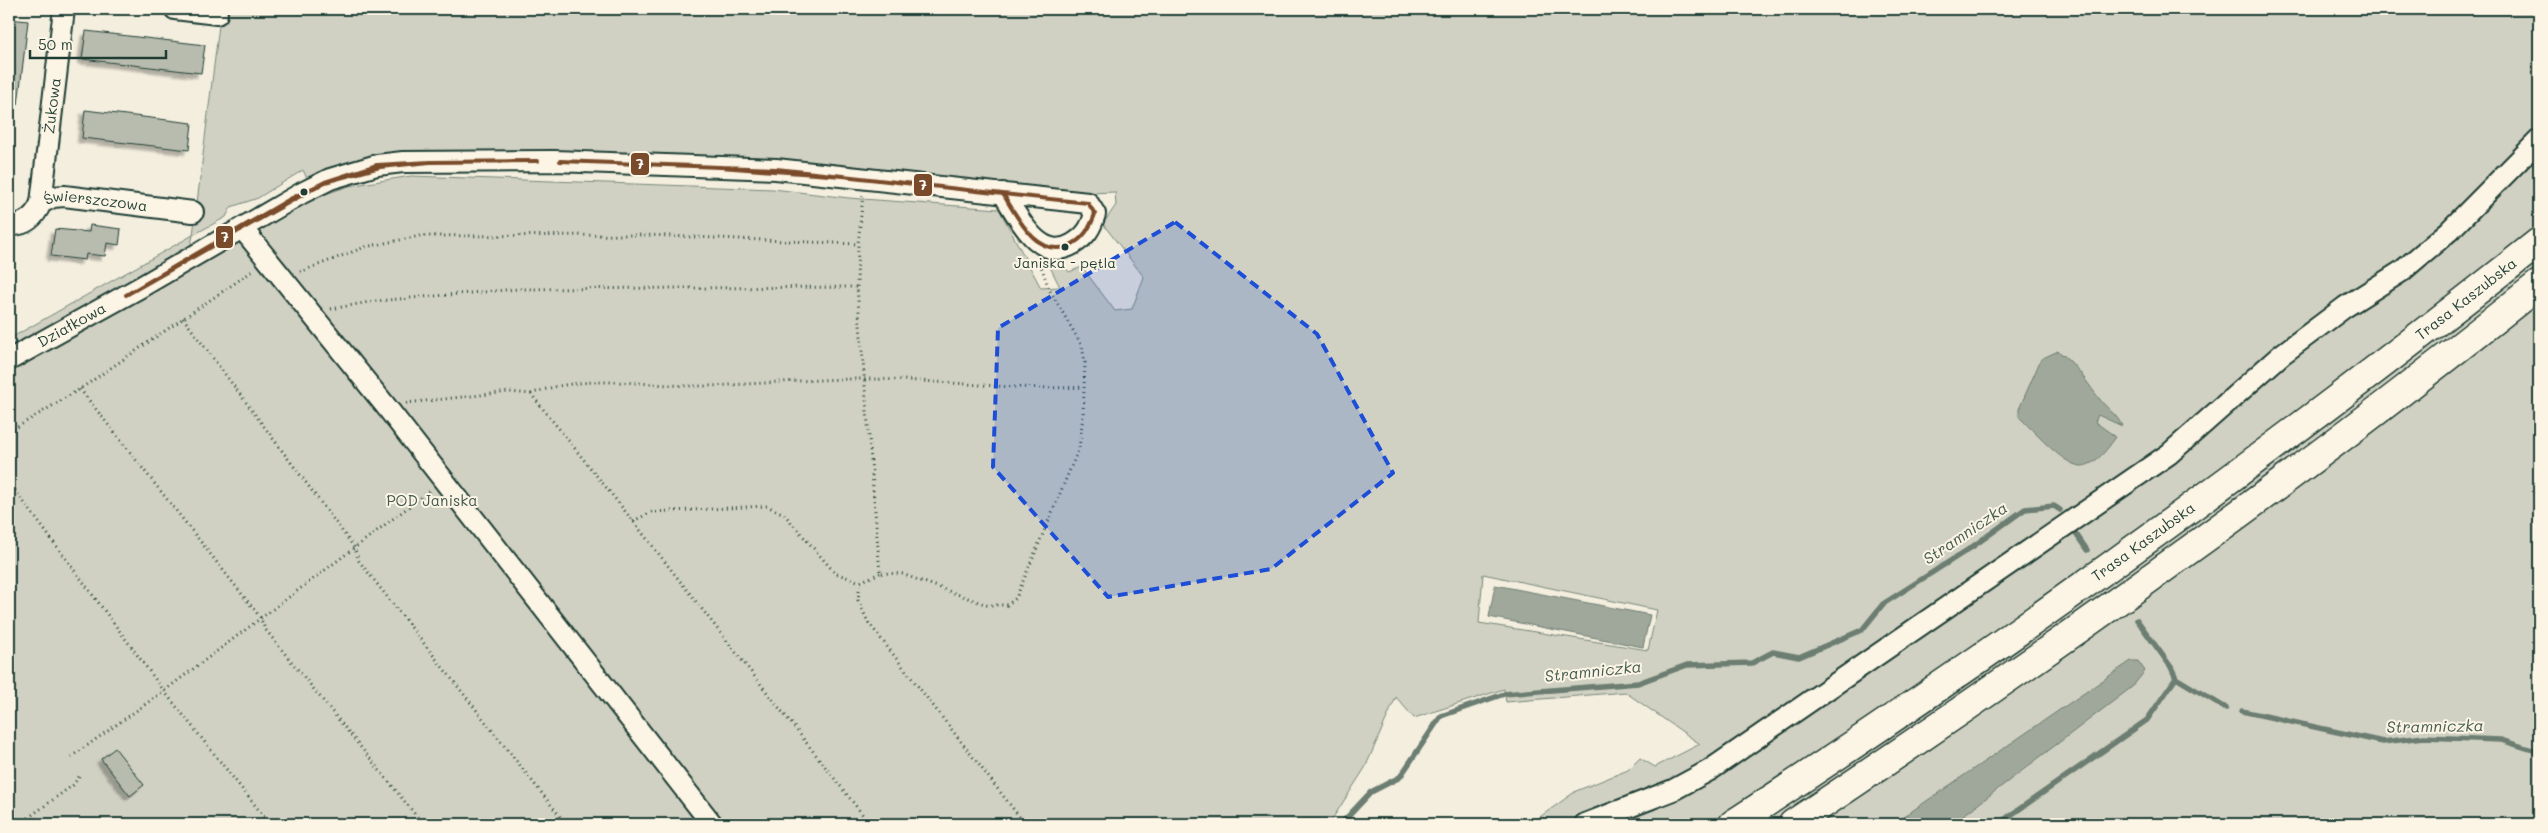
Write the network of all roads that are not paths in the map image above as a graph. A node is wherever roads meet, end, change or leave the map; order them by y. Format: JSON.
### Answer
{"nodes":[{"id":1,"x":64,"y":9,"type":"edge"},
{"id":2,"x":175,"y":9,"type":"edge"},
{"id":3,"x":217,"y":14,"type":"dead end"},
{"id":4,"x":2539,"y":140,"type":"edge"},
{"id":5,"x":1003,"y":193,"type":"junction"},
{"id":6,"x":41,"y":203,"type":"junction"},
{"id":7,"x":193,"y":212,"type":"dead end"},
{"id":8,"x":9,"y":225,"type":"edge"},
{"id":9,"x":242,"y":228,"type":"junction"},
{"id":10,"x":2539,"y":242,"type":"edge"},
{"id":11,"x":2539,"y":284,"type":"edge"},
{"id":12,"x":9,"y":360,"type":"edge"},
{"id":13,"x":712,"y":824,"type":"edge"},
{"id":14,"x":1585,"y":824,"type":"edge"},
{"id":15,"x":1733,"y":824,"type":"edge"},
{"id":16,"x":1793,"y":824,"type":"edge"}],
"edges":[{"from":1,"to":6,"type":"street","name":"Żukowa"},
{"from":2,"to":3,"type":"street"},
{"from":4,"to":14,"type":"street"},
{"from":5,"to":5,"type":"street","name":"Działkowa"},
{"from":5,"to":9,"type":"street","name":"Działkowa"},
{"from":6,"to":7,"type":"street","name":"Świerszczowa"},
{"from":6,"to":8,"type":"street","name":"Świerszczowa"},
{"from":9,"to":12,"type":"street","name":"Działkowa"},
{"from":9,"to":13,"type":"street"},
{"from":10,"to":15,"type":"highway","name":"Trasa Kaszubska"},
{"from":11,"to":16,"type":"highway"}]}
